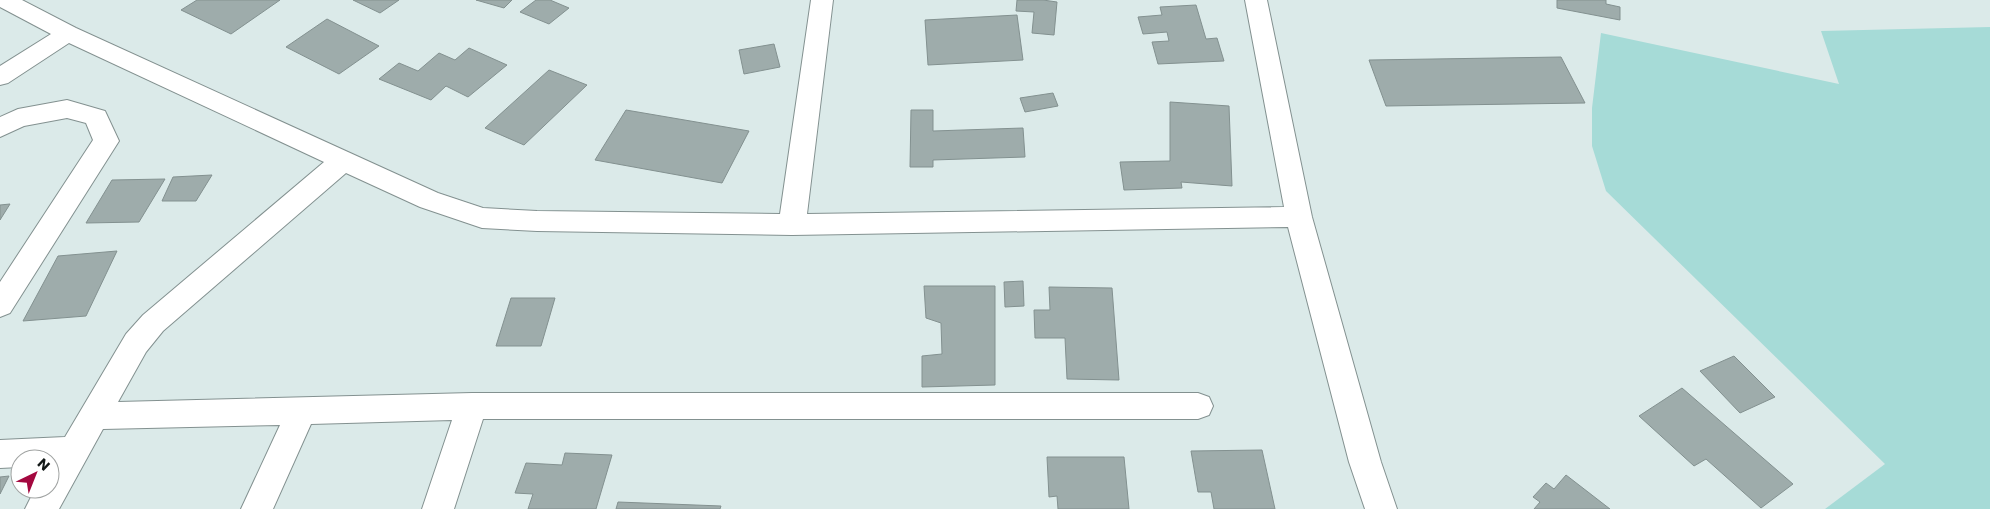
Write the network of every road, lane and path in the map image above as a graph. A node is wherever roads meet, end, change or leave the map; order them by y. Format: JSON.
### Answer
{"nodes":[{"id":1,"x":4,"y":0,"type":"edge"},
{"id":2,"x":822,"y":0,"type":"edge"},
{"id":3,"x":1256,"y":0,"type":"edge"},
{"id":4,"x":68,"y":33,"type":"junction"},
{"id":5,"x":0,"y":77,"type":"edge"},
{"id":6,"x":0,"y":128,"type":"edge"},
{"id":7,"x":343,"y":161,"type":"junction"},
{"id":8,"x":1299,"y":217,"type":"junction"},
{"id":9,"x":792,"y":225,"type":"junction"},
{"id":10,"x":0,"y":305,"type":"edge"},
{"id":11,"x":472,"y":406,"type":"junction"},
{"id":12,"x":1198,"y":406,"type":"dead end"},
{"id":13,"x":302,"y":410,"type":"junction"},
{"id":14,"x":93,"y":416,"type":"junction"},
{"id":15,"x":73,"y":451,"type":"junction"},
{"id":16,"x":0,"y":454,"type":"edge"},
{"id":17,"x":41,"y":509,"type":"edge"},
{"id":18,"x":256,"y":509,"type":"edge"},
{"id":19,"x":438,"y":509,"type":"edge"},
{"id":20,"x":1381,"y":509,"type":"edge"}],
"edges":[{"from":1,"to":4,"type":"street"},
{"from":2,"to":9,"type":"street"},
{"from":3,"to":8,"type":"street"},
{"from":4,"to":5,"type":"street"},
{"from":4,"to":7,"type":"street"},
{"from":6,"to":10,"type":"street"},
{"from":7,"to":9,"type":"street"},
{"from":7,"to":14,"type":"street"},
{"from":8,"to":9,"type":"street"},
{"from":8,"to":20,"type":"street"},
{"from":11,"to":12,"type":"street"},
{"from":11,"to":13,"type":"street"},
{"from":11,"to":19,"type":"street"},
{"from":13,"to":14,"type":"street"},
{"from":13,"to":18,"type":"street"},
{"from":14,"to":15,"type":"street"},
{"from":15,"to":16,"type":"street"},
{"from":15,"to":17,"type":"street"}]}
